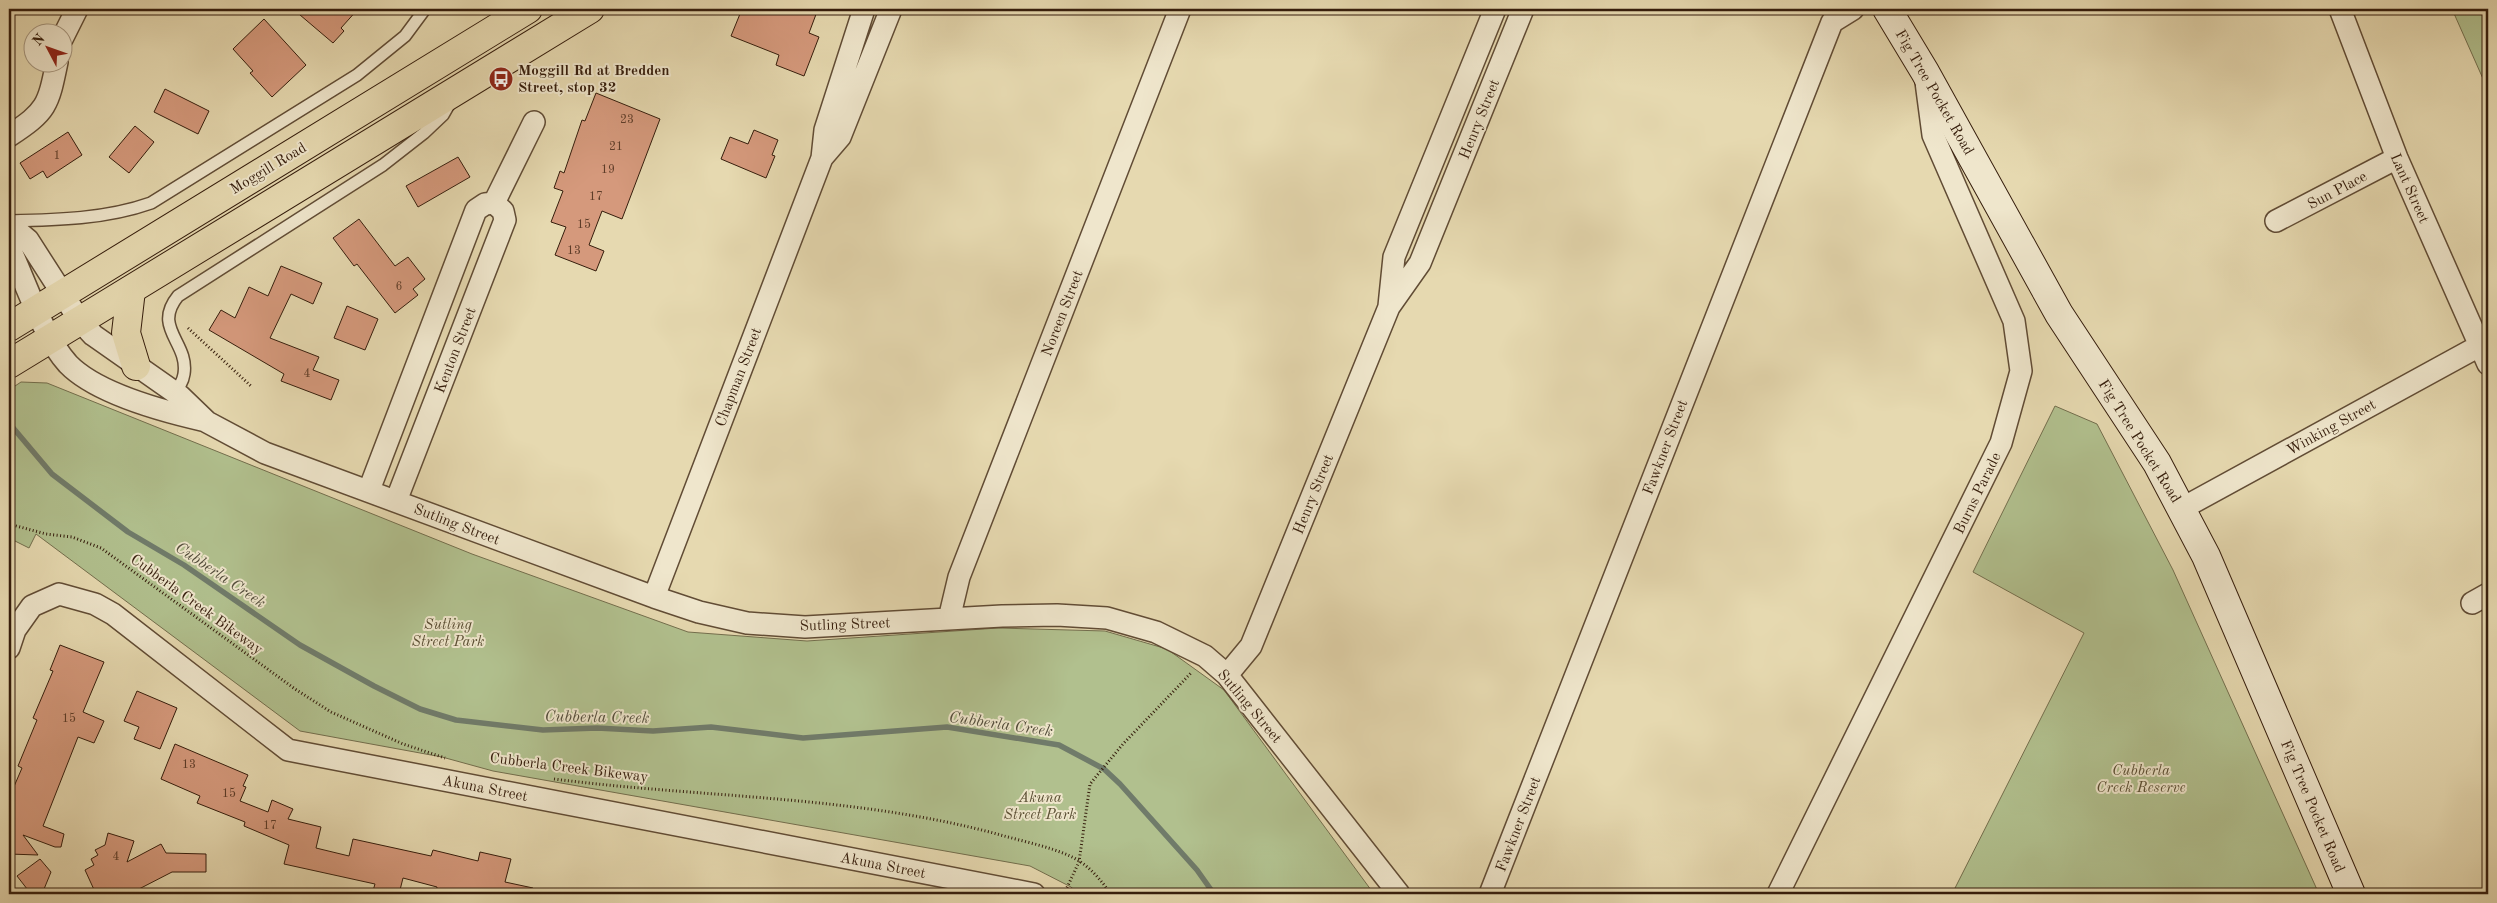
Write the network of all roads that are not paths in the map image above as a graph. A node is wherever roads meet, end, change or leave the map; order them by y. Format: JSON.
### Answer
{"nodes":[{"id":1,"x":77,"y":9,"type":"edge"},
{"id":2,"x":425,"y":9,"type":"edge"},
{"id":3,"x":528,"y":9,"type":"edge"},
{"id":4,"x":590,"y":9,"type":"edge"},
{"id":5,"x":864,"y":9,"type":"edge"},
{"id":6,"x":891,"y":9,"type":"edge"},
{"id":7,"x":1180,"y":9,"type":"edge"},
{"id":8,"x":1496,"y":9,"type":"edge"},
{"id":9,"x":1523,"y":9,"type":"edge"},
{"id":10,"x":1853,"y":9,"type":"edge"},
{"id":11,"x":1887,"y":9,"type":"edge"},
{"id":12,"x":2340,"y":9,"type":"edge"},
{"id":13,"x":499,"y":18,"type":"edge"},
{"id":14,"x":70,"y":22,"type":"edge"},
{"id":15,"x":55,"y":72,"type":"edge"},
{"id":16,"x":1925,"y":72,"type":"junction"},
{"id":17,"x":460,"y":87,"type":"junction"},
{"id":18,"x":534,"y":122,"type":"dead end"},
{"id":19,"x":9,"y":136,"type":"edge"},
{"id":20,"x":822,"y":158,"type":"junction"},
{"id":21,"x":2397,"y":158,"type":"junction"},
{"id":22,"x":494,"y":203,"type":"junction"},
{"id":23,"x":2276,"y":221,"type":"dead end"},
{"id":24,"x":9,"y":222,"type":"edge"},
{"id":25,"x":9,"y":241,"type":"edge"},
{"id":26,"x":131,"y":290,"type":"junction"},
{"id":27,"x":63,"y":294,"type":"junction"},
{"id":28,"x":1390,"y":307,"type":"junction"},
{"id":29,"x":37,"y":309,"type":"junction"},
{"id":30,"x":80,"y":321,"type":"junction"},
{"id":31,"x":9,"y":327,"type":"edge"},
{"id":32,"x":51,"y":338,"type":"junction"},
{"id":33,"x":2484,"y":355,"type":"edge"},
{"id":34,"x":9,"y":364,"type":"edge"},
{"id":35,"x":136,"y":366,"type":"junction"},
{"id":36,"x":175,"y":392,"type":"junction"},
{"id":37,"x":163,"y":411,"type":"junction"},
{"id":38,"x":207,"y":422,"type":"junction"},
{"id":39,"x":369,"y":490,"type":"junction"},
{"id":40,"x":396,"y":501,"type":"junction"},
{"id":41,"x":2181,"y":509,"type":"junction"},
{"id":42,"x":654,"y":597,"type":"junction"},
{"id":43,"x":948,"y":619,"type":"junction"},
{"id":44,"x":9,"y":648,"type":"edge"},
{"id":45,"x":1227,"y":675,"type":"junction"},
{"id":46,"x":1034,"y":894,"type":"edge"},
{"id":47,"x":1399,"y":894,"type":"edge"},
{"id":48,"x":1490,"y":894,"type":"edge"},
{"id":49,"x":1778,"y":894,"type":"edge"},
{"id":50,"x":2351,"y":894,"type":"edge"}],
"edges":[{"from":1,"to":14,"type":"street"},
{"from":2,"to":24,"type":"lane","name":"Moggill Road"},
{"from":3,"to":13,"type":"main road","name":"Moggill Road"},
{"from":4,"to":17,"type":"main road","name":"Moggill Road"},
{"from":5,"to":20,"type":"street","name":"Chapman Street"},
{"from":6,"to":20,"type":"street","name":"Chapman Street"},
{"from":7,"to":43,"type":"street","name":"Noreen Street"},
{"from":8,"to":28,"type":"street","name":"Henry Street"},
{"from":9,"to":28,"type":"street","name":"Henry Street"},
{"from":10,"to":48,"type":"street","name":"Fawkner Street"},
{"from":11,"to":16,"type":"main road","name":"Fig Tree Pocket Road"},
{"from":12,"to":21,"type":"street","name":"Lant Street"},
{"from":13,"to":27,"type":"main road","name":"Moggill Road"},
{"from":15,"to":19,"type":"street"},
{"from":16,"to":41,"type":"main road","name":"Fig Tree Pocket Road"},
{"from":16,"to":49,"type":"street","name":"Burns Parade"},
{"from":17,"to":26,"type":"main road","name":"Moggill Road"},
{"from":17,"to":36,"type":"lane","name":"Moggill Road"},
{"from":18,"to":22,"type":"street"},
{"from":20,"to":42,"type":"street","name":"Chapman Street"},
{"from":21,"to":23,"type":"street","name":"Sun Place"},
{"from":21,"to":33,"type":"street","name":"Lant Street"},
{"from":22,"to":39,"type":"street","name":"Kenton Street"},
{"from":22,"to":40,"type":"street","name":"Kenton Street"},
{"from":24,"to":27,"type":"street","name":"Sutling Street"},
{"from":25,"to":29,"type":"street","name":"Sutling Street"},
{"from":26,"to":30,"type":"main road","name":"Moggill Road"},
{"from":26,"to":35,"type":"main road"},
{"from":27,"to":29,"type":"main road","name":"Moggill Road"},
{"from":27,"to":30,"type":"street","name":"Sutling Street"},
{"from":28,"to":45,"type":"street","name":"Henry Street"},
{"from":29,"to":31,"type":"main road","name":"Moggill Road"},
{"from":29,"to":32,"type":"street","name":"Sutling Street"},
{"from":30,"to":32,"type":"main road","name":"Moggill Road"},
{"from":30,"to":35,"type":"street","name":"Sutling Street"},
{"from":32,"to":34,"type":"main road","name":"Moggill Road"},
{"from":32,"to":37,"type":"street","name":"Sutling Street"},
{"from":33,"to":41,"type":"street","name":"Winking Street"},
{"from":35,"to":36,"type":"street","name":"Sutling Street"},
{"from":36,"to":37,"type":"lane","name":"Moggill Road"},
{"from":36,"to":38,"type":"street","name":"Sutling Street"},
{"from":37,"to":38,"type":"street","name":"Sutling Street"},
{"from":38,"to":39,"type":"street","name":"Sutling Street"},
{"from":39,"to":40,"type":"street","name":"Sutling Street"},
{"from":40,"to":42,"type":"street","name":"Sutling Street"},
{"from":41,"to":50,"type":"main road","name":"Fig Tree Pocket Road"},
{"from":42,"to":43,"type":"street","name":"Sutling Street"},
{"from":43,"to":45,"type":"street","name":"Sutling Street"},
{"from":44,"to":46,"type":"street","name":"Akuna Street"},
{"from":45,"to":47,"type":"street","name":"Sutling Street"}]}
